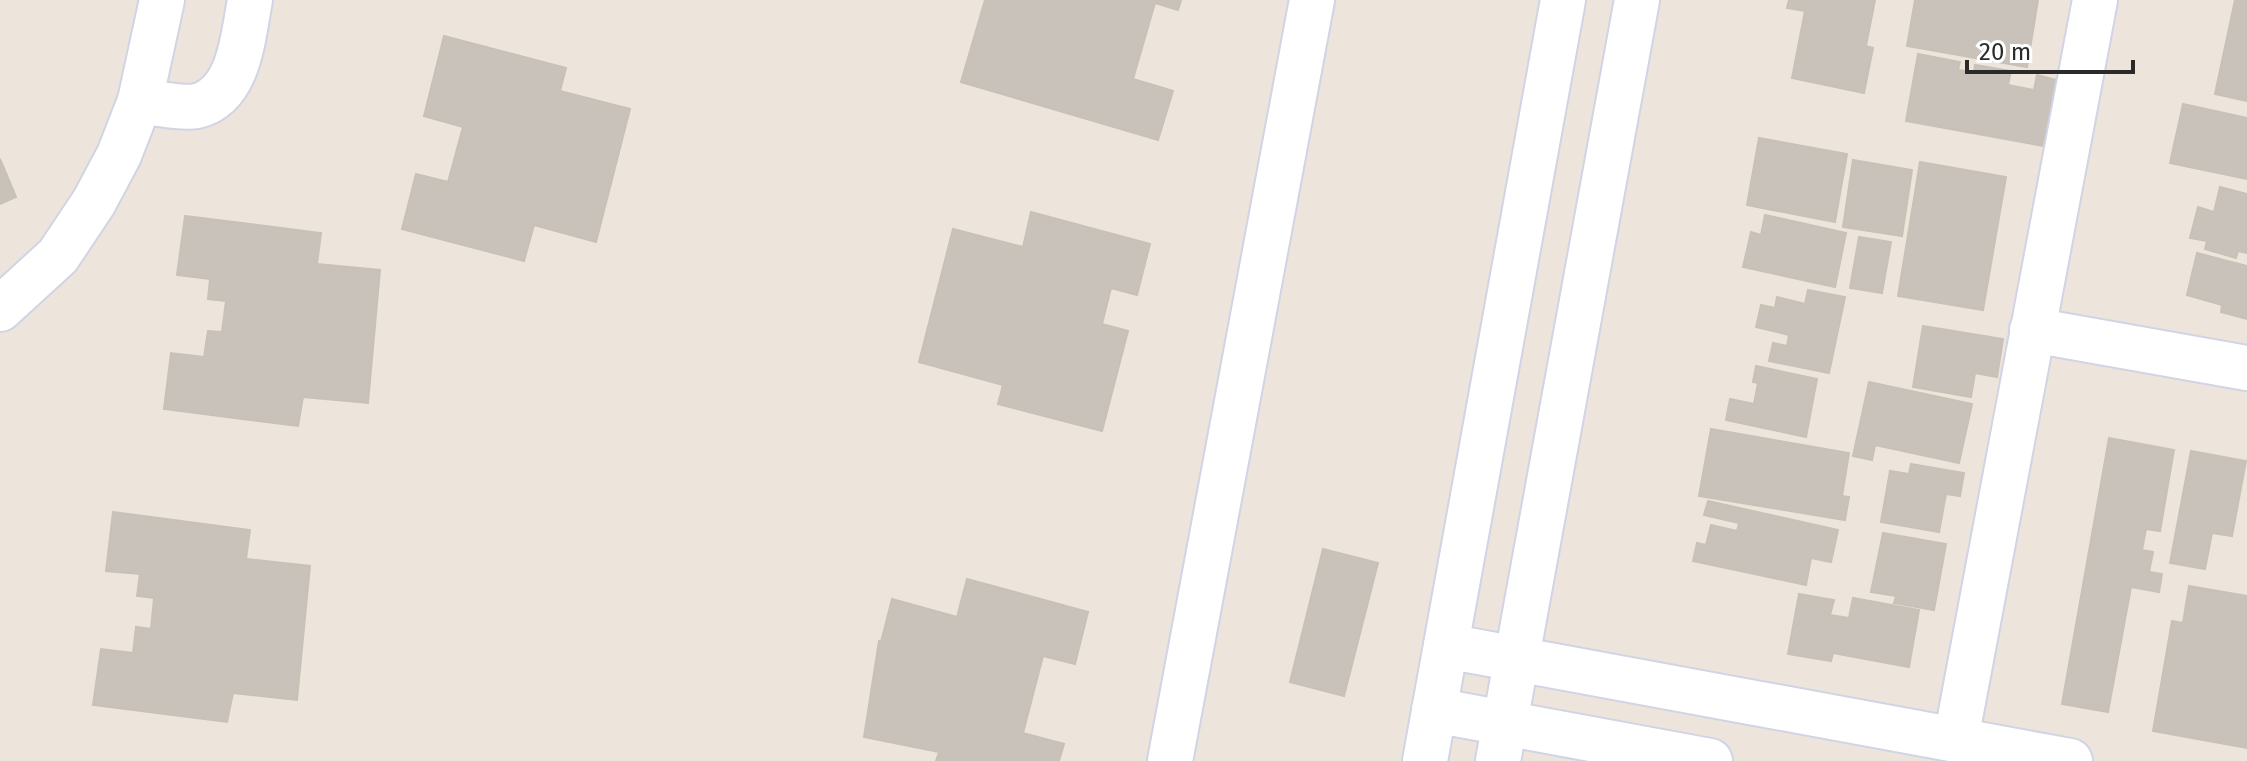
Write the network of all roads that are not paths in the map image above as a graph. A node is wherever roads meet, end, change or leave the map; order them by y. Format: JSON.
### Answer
{"nodes":[{"id":1,"x":162,"y":0,"type":"edge"},
{"id":2,"x":250,"y":0,"type":"edge"},
{"id":3,"x":1312,"y":0,"type":"edge"},
{"id":4,"x":1563,"y":0,"type":"edge"},
{"id":5,"x":1637,"y":0,"type":"edge"},
{"id":6,"x":2095,"y":0,"type":"edge"},
{"id":7,"x":140,"y":101,"type":"junction"},
{"id":8,"x":0,"y":309,"type":"edge"},
{"id":9,"x":2032,"y":330,"type":"junction"},
{"id":10,"x":2247,"y":368,"type":"edge"},
{"id":11,"x":1446,"y":646,"type":"junction"},
{"id":12,"x":1517,"y":660,"type":"junction"},
{"id":13,"x":1434,"y":710,"type":"junction"},
{"id":14,"x":1956,"y":739,"type":"junction"},
{"id":15,"x":1502,"y":742,"type":"edge"},
{"id":16,"x":1170,"y":761,"type":"edge"},
{"id":17,"x":1425,"y":761,"type":"edge"},
{"id":18,"x":1710,"y":761,"type":"edge"},
{"id":19,"x":2070,"y":761,"type":"edge"}],
"edges":[{"from":1,"to":7,"type":"street"},
{"from":2,"to":7,"type":"street"},
{"from":3,"to":16,"type":"street"},
{"from":4,"to":11,"type":"street"},
{"from":5,"to":12,"type":"street"},
{"from":6,"to":9,"type":"street"},
{"from":7,"to":8,"type":"street"},
{"from":9,"to":10,"type":"street"},
{"from":9,"to":14,"type":"street"},
{"from":11,"to":12,"type":"street"},
{"from":11,"to":13,"type":"street"},
{"from":12,"to":14,"type":"street"},
{"from":12,"to":15,"type":"street"},
{"from":13,"to":15,"type":"street"},
{"from":13,"to":17,"type":"street"},
{"from":14,"to":19,"type":"street"},
{"from":15,"to":18,"type":"street"}]}
